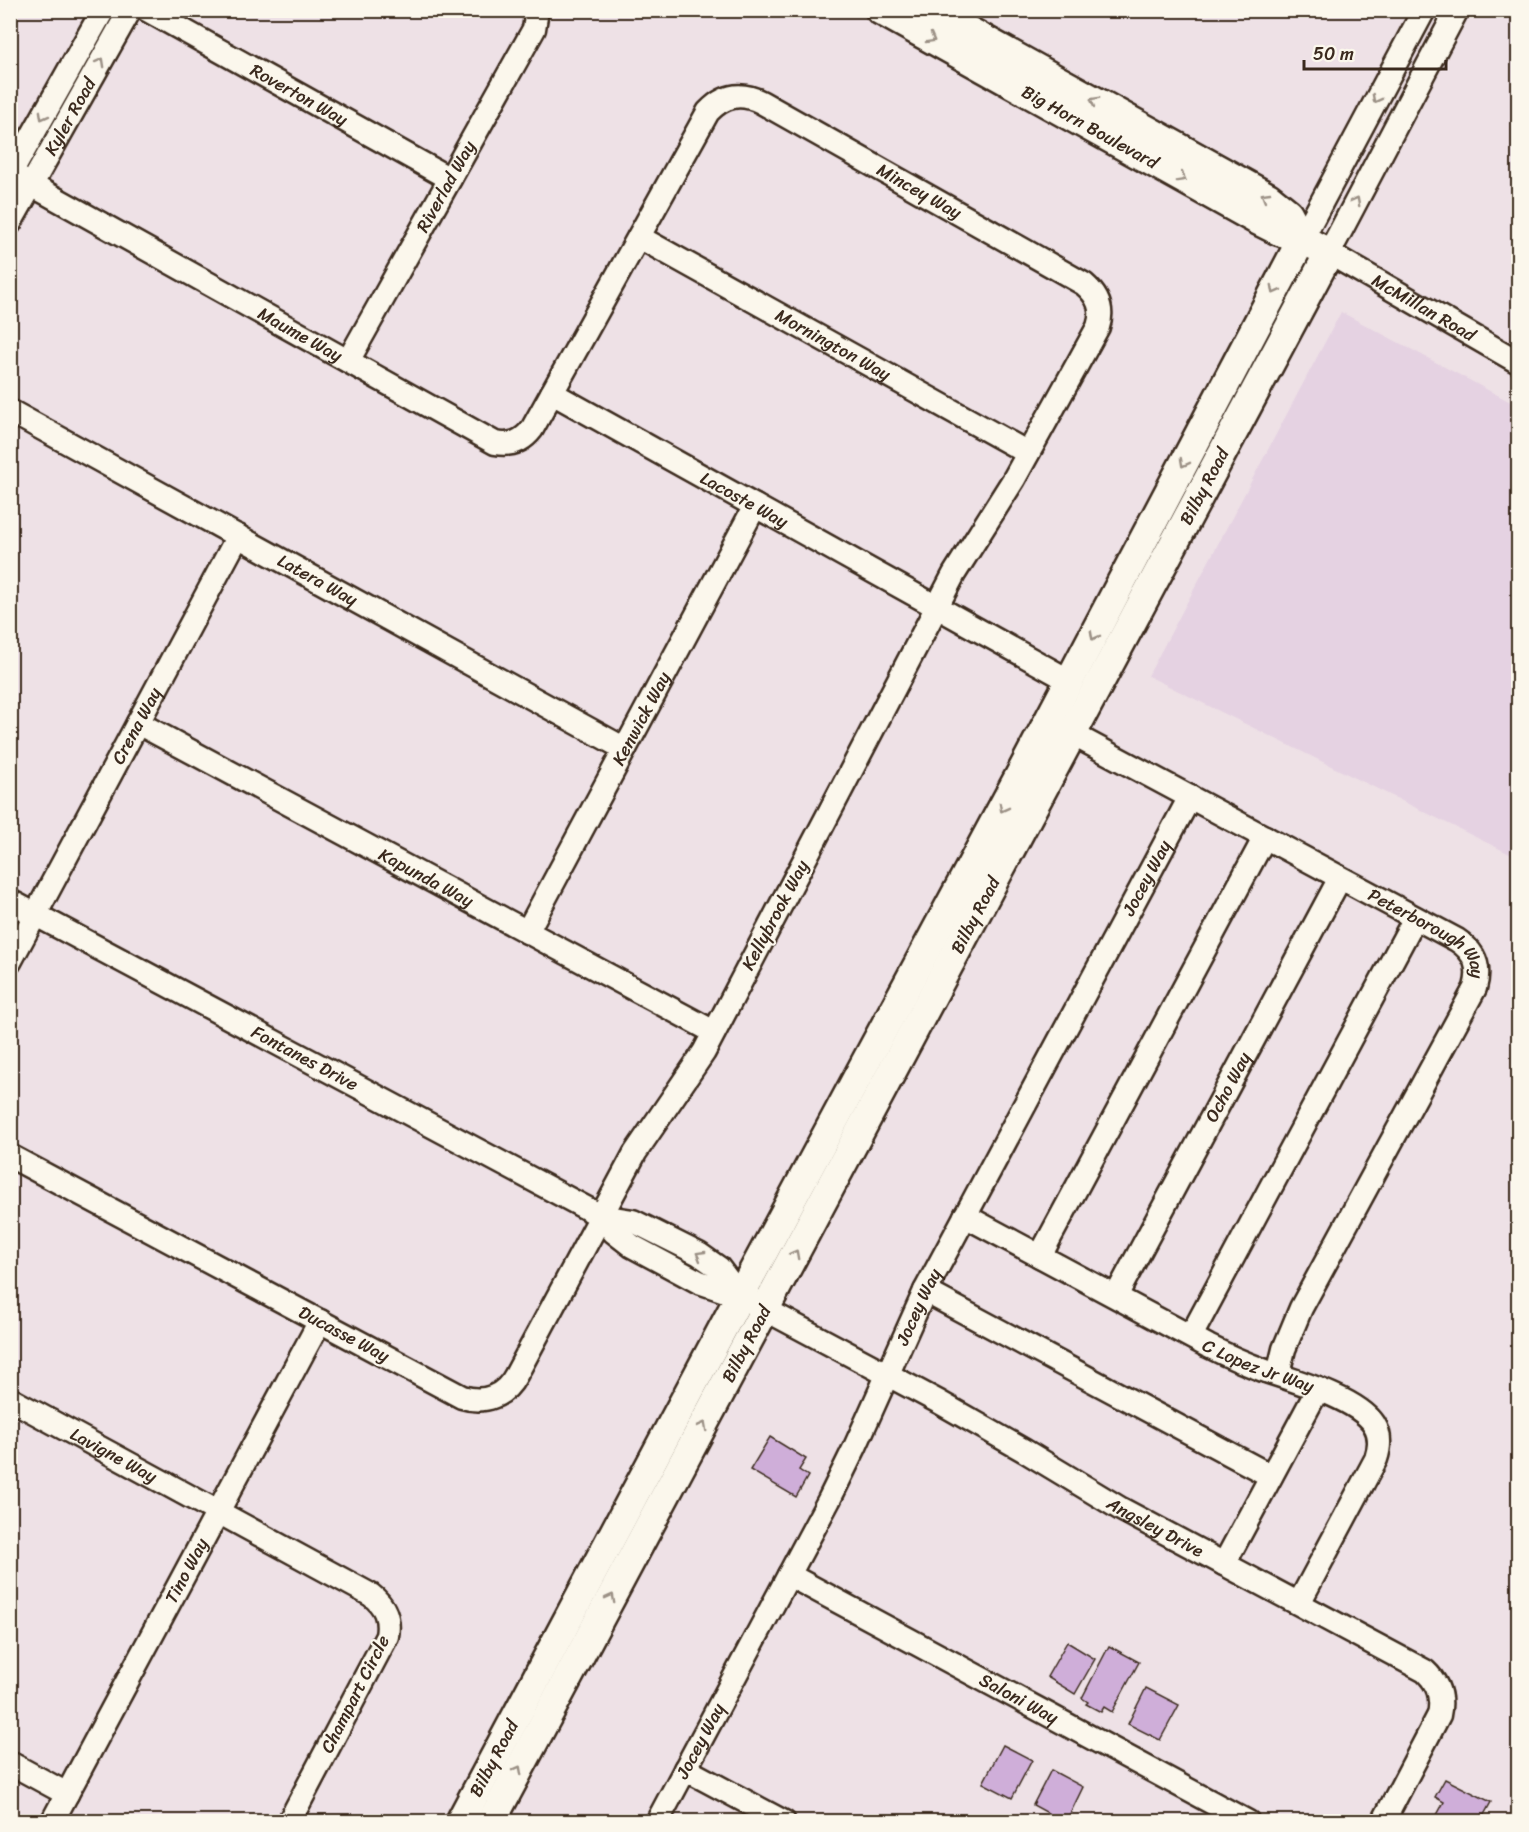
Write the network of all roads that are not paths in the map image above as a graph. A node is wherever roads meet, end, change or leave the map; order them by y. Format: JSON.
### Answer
{"nodes":[{"id":1,"x":103,"y":10,"type":"edge"},
{"id":2,"x":129,"y":10,"type":"edge"},
{"id":3,"x":147,"y":10,"type":"edge"},
{"id":4,"x":537,"y":10,"type":"edge"},
{"id":5,"x":880,"y":10,"type":"edge"},
{"id":6,"x":931,"y":10,"type":"edge"},
{"id":7,"x":1424,"y":10,"type":"edge"},
{"id":8,"x":1457,"y":10,"type":"edge"},
{"id":9,"x":11,"y":174,"type":"edge"},
{"id":10,"x":450,"y":179,"type":"junction"},
{"id":11,"x":32,"y":185,"type":"junction"},
{"id":12,"x":10,"y":223,"type":"edge"},
{"id":13,"x":639,"y":237,"type":"junction"},
{"id":14,"x":1302,"y":238,"type":"junction"},
{"id":15,"x":1329,"y":253,"type":"junction"},
{"id":16,"x":348,"y":361,"type":"junction"},
{"id":17,"x":1518,"y":362,"type":"edge"},
{"id":18,"x":552,"y":393,"type":"junction"},
{"id":19,"x":10,"y":411,"type":"edge"},
{"id":20,"x":1028,"y":453,"type":"junction"},
{"id":21,"x":755,"y":506,"type":"junction"},
{"id":22,"x":238,"y":536,"type":"junction"},
{"id":23,"x":937,"y":607,"type":"junction"},
{"id":24,"x":1070,"y":681,"type":"junction"},
{"id":25,"x":138,"y":723,"type":"junction"},
{"id":26,"x":1072,"y":734,"type":"junction"},
{"id":27,"x":625,"y":749,"type":"junction"},
{"id":28,"x":1190,"y":797,"type":"junction"},
{"id":29,"x":1264,"y":837,"type":"junction"},
{"id":30,"x":1340,"y":878,"type":"junction"},
{"id":31,"x":10,"y":901,"type":"edge"},
{"id":32,"x":36,"y":914,"type":"junction"},
{"id":33,"x":1415,"y":918,"type":"junction"},
{"id":34,"x":527,"y":932,"type":"junction"},
{"id":35,"x":10,"y":962,"type":"edge"},
{"id":36,"x":714,"y":1032,"type":"junction"},
{"id":37,"x":10,"y":1156,"type":"edge"},
{"id":38,"x":601,"y":1216,"type":"junction"},
{"id":39,"x":965,"y":1216,"type":"junction"},
{"id":40,"x":1040,"y":1256,"type":"junction"},
{"id":41,"x":925,"y":1291,"type":"junction"},
{"id":42,"x":740,"y":1296,"type":"junction"},
{"id":43,"x":1116,"y":1296,"type":"junction"},
{"id":44,"x":765,"y":1310,"type":"junction"},
{"id":45,"x":320,"y":1321,"type":"junction"},
{"id":46,"x":1191,"y":1336,"type":"junction"},
{"id":47,"x":1278,"y":1374,"type":"junction"},
{"id":48,"x":887,"y":1375,"type":"junction"},
{"id":49,"x":1318,"y":1389,"type":"junction"},
{"id":50,"x":10,"y":1399,"type":"edge"},
{"id":51,"x":1271,"y":1476,"type":"junction"},
{"id":52,"x":218,"y":1511,"type":"junction"},
{"id":53,"x":1224,"y":1564,"type":"junction"},
{"id":54,"x":789,"y":1575,"type":"junction"},
{"id":55,"x":1299,"y":1603,"type":"junction"},
{"id":56,"x":10,"y":1763,"type":"edge"},
{"id":57,"x":685,"y":1769,"type":"junction"},
{"id":58,"x":67,"y":1794,"type":"junction"},
{"id":59,"x":52,"y":1821,"type":"edge"},
{"id":60,"x":289,"y":1821,"type":"edge"},
{"id":61,"x":460,"y":1821,"type":"edge"},
{"id":62,"x":491,"y":1821,"type":"edge"},
{"id":63,"x":657,"y":1821,"type":"edge"},
{"id":64,"x":784,"y":1821,"type":"edge"},
{"id":65,"x":1248,"y":1821,"type":"edge"},
{"id":66,"x":1383,"y":1821,"type":"edge"}],
"edges":[{"from":1,"to":9,"type":"street","name":"Kyler Road","one_way":true},
{"from":11,"to":2,"type":"street","name":"Kyler Road","one_way":true},
{"from":3,"to":10,"type":"street","name":"Roverton Way"},
{"from":4,"to":10,"type":"street","name":"Riverlad Way"},
{"from":5,"to":14,"type":"main road","name":"Big Horn Boulevard","one_way":true},
{"from":14,"to":6,"type":"main road","name":"Big Horn Boulevard","one_way":true},
{"from":7,"to":14,"type":"street","name":"Bilby Road","one_way":true},
{"from":15,"to":8,"type":"street","name":"Bilby Road","one_way":true},
{"from":9,"to":11,"type":"street","name":"Maume Way"},
{"from":10,"to":16,"type":"street","name":"Riverlad Way"},
{"from":11,"to":12,"type":"street","name":"Kyler Road"},
{"from":11,"to":16,"type":"street","name":"Maume Way"},
{"from":13,"to":18,"type":"street","name":"Mincey Way"},
{"from":13,"to":20,"type":"street","name":"Mornington Way"},
{"from":13,"to":20,"type":"street","name":"Mincey Way"},
{"from":14,"to":15,"type":"main road","name":"Big Horn Boulevard"},
{"from":14,"to":24,"type":"main road","name":"Bilby Road","one_way":true},
{"from":15,"to":17,"type":"street","name":"McMillan Road"},
{"from":15,"to":26,"type":"main road","name":"Bilby Road"},
{"from":16,"to":18,"type":"street","name":"Maume Way"},
{"from":18,"to":21,"type":"street","name":"Lacoste Way"},
{"from":19,"to":22,"type":"street","name":"Latera Way"},
{"from":20,"to":23,"type":"street","name":"Mincey Way"},
{"from":21,"to":23,"type":"street","name":"Lacoste Way"},
{"from":21,"to":27,"type":"street","name":"Kenwick Way"},
{"from":22,"to":25,"type":"street","name":"Crena Way"},
{"from":22,"to":27,"type":"street","name":"Latera Way"},
{"from":23,"to":24,"type":"street","name":"Lacoste Way"},
{"from":23,"to":36,"type":"street","name":"Kellybrook Way"},
{"from":24,"to":42,"type":"main road","name":"Bilby Road","one_way":true},
{"from":25,"to":32,"type":"street","name":"Crena Way"},
{"from":25,"to":34,"type":"street","name":"Kapunda Way"},
{"from":26,"to":28,"type":"street","name":"Peterborough Way"},
{"from":44,"to":26,"type":"main road","name":"Bilby Road","one_way":true},
{"from":27,"to":34,"type":"street","name":"Kenwick Way"},
{"from":28,"to":29,"type":"street","name":"Peterborough Way"},
{"from":28,"to":39,"type":"street","name":"Jocey Way"},
{"from":29,"to":30,"type":"street","name":"Peterborough Way"},
{"from":29,"to":40,"type":"street"},
{"from":30,"to":33,"type":"street","name":"Peterborough Way"},
{"from":30,"to":43,"type":"street","name":"Ocho Way"},
{"from":31,"to":32,"type":"street","name":"Fontanes Drive"},
{"from":32,"to":35,"type":"street","name":"Crena Way"},
{"from":32,"to":38,"type":"street","name":"Fontanes Drive"},
{"from":33,"to":46,"type":"street"},
{"from":33,"to":47,"type":"street","name":"Peterborough Way"},
{"from":34,"to":36,"type":"street","name":"Kapunda Way"},
{"from":36,"to":38,"type":"street","name":"Kellybrook Way"},
{"from":37,"to":45,"type":"street","name":"Ducasse Way"},
{"from":38,"to":42,"type":"street","name":"Fontanes Drive"},
{"from":38,"to":45,"type":"street","name":"Ducasse Way"},
{"from":39,"to":40,"type":"street","name":"C Lopez Jr Way"},
{"from":39,"to":41,"type":"street","name":"Jocey Way"},
{"from":40,"to":43,"type":"street","name":"C Lopez Jr Way"},
{"from":41,"to":48,"type":"street","name":"Jocey Way"},
{"from":41,"to":51,"type":"street"},
{"from":42,"to":44,"type":"street","name":"Angsley Drive"},
{"from":42,"to":61,"type":"main road","name":"Bilby Road"},
{"from":43,"to":46,"type":"street","name":"C Lopez Jr Way"},
{"from":44,"to":48,"type":"street","name":"Angsley Drive"},
{"from":62,"to":44,"type":"main road","name":"Bilby Road","one_way":true},
{"from":45,"to":52,"type":"street","name":"Tino Way"},
{"from":46,"to":47,"type":"street","name":"C Lopez Jr Way"},
{"from":47,"to":49,"type":"street","name":"C Lopez Jr Way"},
{"from":48,"to":53,"type":"street","name":"Angsley Drive"},
{"from":48,"to":54,"type":"street","name":"Jocey Way"},
{"from":49,"to":51,"type":"street"},
{"from":49,"to":55,"type":"street","name":"C Lopez Jr Way"},
{"from":50,"to":52,"type":"street","name":"Lavigne Way"},
{"from":51,"to":53,"type":"street"},
{"from":52,"to":58,"type":"street","name":"Tino Way"},
{"from":52,"to":60,"type":"street","name":"Champart Circle"},
{"from":53,"to":55,"type":"street","name":"Angsley Drive"},
{"from":54,"to":57,"type":"street","name":"Jocey Way"},
{"from":54,"to":65,"type":"street","name":"Saloni Way"},
{"from":55,"to":66,"type":"street","name":"Angsley Drive"},
{"from":56,"to":58,"type":"street"},
{"from":57,"to":63,"type":"street","name":"Jocey Way"},
{"from":57,"to":64,"type":"street"},
{"from":58,"to":59,"type":"street","name":"Tino Way"}]}
